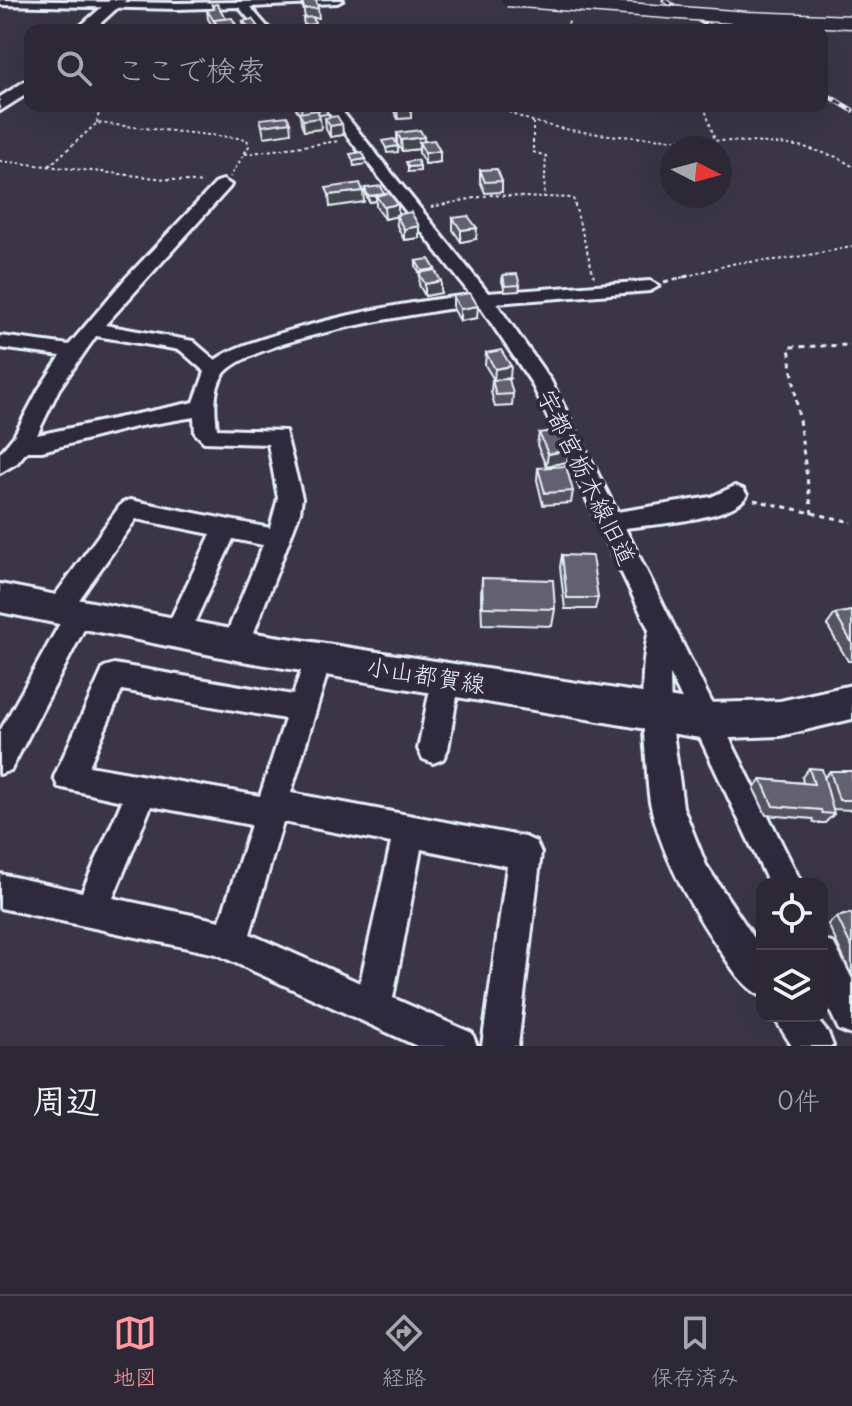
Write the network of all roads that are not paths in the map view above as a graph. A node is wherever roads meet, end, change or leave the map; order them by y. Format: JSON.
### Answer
{"nodes":[{"id":1,"x":337,"y":0,"type":"edge"},
{"id":2,"x":507,"y":0,"type":"edge"},
{"id":3,"x":0,"y":2,"type":"edge"},
{"id":4,"x":123,"y":2,"type":"edge"},
{"id":5,"x":241,"y":2,"type":"edge"},
{"id":6,"x":852,"y":22,"type":"edge"},
{"id":7,"x":92,"y":24,"type":"edge"},
{"id":8,"x":103,"y":24,"type":"edge"},
{"id":9,"x":259,"y":24,"type":"edge"},
{"id":10,"x":24,"y":77,"type":"edge"},
{"id":11,"x":24,"y":88,"type":"edge"},
{"id":12,"x":0,"y":96,"type":"edge"},
{"id":13,"x":0,"y":106,"type":"edge"},
{"id":14,"x":336,"y":112,"type":"edge"},
{"id":15,"x":223,"y":185,"type":"road end"},
{"id":16,"x":650,"y":286,"type":"road end"},
{"id":17,"x":483,"y":298,"type":"junction"},
{"id":18,"x":91,"y":329,"type":"junction"},
{"id":19,"x":0,"y":342,"type":"edge"},
{"id":20,"x":72,"y":351,"type":"junction"},
{"id":21,"x":219,"y":366,"type":"junction"},
{"id":22,"x":203,"y":408,"type":"junction"},
{"id":23,"x":23,"y":443,"type":"junction"},
{"id":24,"x":0,"y":465,"type":"edge"},
{"id":25,"x":735,"y":495,"type":"road end"},
{"id":26,"x":609,"y":522,"type":"junction"},
{"id":27,"x":226,"y":529,"type":"junction"},
{"id":28,"x":279,"y":539,"type":"junction"},
{"id":29,"x":0,"y":598,"type":"edge"},
{"id":30,"x":68,"y":612,"type":"junction"},
{"id":31,"x":662,"y":630,"type":"junction"},
{"id":32,"x":177,"y":633,"type":"junction"},
{"id":33,"x":236,"y":645,"type":"junction"},
{"id":34,"x":318,"y":658,"type":"junction"},
{"id":35,"x":446,"y":679,"type":"junction"},
{"id":36,"x":852,"y":702,"type":"edge"},
{"id":37,"x":302,"y":709,"type":"junction"},
{"id":38,"x":655,"y":713,"type":"junction"},
{"id":39,"x":706,"y":721,"type":"junction"},
{"id":40,"x":433,"y":749,"type":"dead end"},
{"id":41,"x":0,"y":760,"type":"edge"},
{"id":42,"x":142,"y":790,"type":"junction"},
{"id":43,"x":271,"y":809,"type":"junction"},
{"id":44,"x":409,"y":831,"type":"junction"},
{"id":45,"x":783,"y":878,"type":"edge"},
{"id":46,"x":0,"y":891,"type":"edge"},
{"id":47,"x":91,"y":911,"type":"junction"},
{"id":48,"x":230,"y":942,"type":"junction"},
{"id":49,"x":828,"y":968,"type":"edge"},
{"id":50,"x":756,"y":970,"type":"edge"},
{"id":51,"x":373,"y":1007,"type":"junction"},
{"id":52,"x":852,"y":1017,"type":"edge"},
{"id":53,"x":796,"y":1022,"type":"edge"},
{"id":54,"x":459,"y":1046,"type":"edge"},
{"id":55,"x":500,"y":1046,"type":"edge"},
{"id":56,"x":815,"y":1046,"type":"edge"}],
"edges":[{"from":1,"to":5,"type":"street"},
{"from":2,"to":6,"type":"street","bridge":true},
{"from":3,"to":4,"type":"street"},
{"from":4,"to":5,"type":"street"},
{"from":4,"to":7,"type":"main road"},
{"from":4,"to":8,"type":"main road"},
{"from":5,"to":9,"type":"street"},
{"from":10,"to":12,"type":"main road"},
{"from":11,"to":13,"type":"main road"},
{"from":14,"to":17,"type":"street","name":"宇都宮栃木線旧道"},
{"from":15,"to":18,"type":"street"},
{"from":16,"to":17,"type":"street"},
{"from":17,"to":21,"type":"street"},
{"from":17,"to":26,"type":"street","name":"宇都宮栃木線旧道"},
{"from":18,"to":20,"type":"street"},
{"from":18,"to":21,"type":"street"},
{"from":19,"to":20,"type":"street"},
{"from":20,"to":23,"type":"street"},
{"from":21,"to":22,"type":"street"},
{"from":22,"to":23,"type":"street"},
{"from":22,"to":28,"type":"street"},
{"from":23,"to":24,"type":"street"},
{"from":25,"to":26,"type":"street"},
{"from":26,"to":31,"type":"street","name":"宇都宮栃木線旧道"},
{"from":27,"to":28,"type":"street"},
{"from":27,"to":30,"type":"street"},
{"from":27,"to":32,"type":"street"},
{"from":28,"to":33,"type":"street"},
{"from":29,"to":30,"type":"main road","name":"小山都賀線"},
{"from":30,"to":32,"type":"main road","name":"小山都賀線"},
{"from":30,"to":41,"type":"street"},
{"from":31,"to":38,"type":"street"},
{"from":31,"to":39,"type":"street","name":"宇都宮栃木線旧道"},
{"from":32,"to":33,"type":"main road","name":"小山都賀線"},
{"from":33,"to":34,"type":"main road","name":"小山都賀線"},
{"from":34,"to":35,"type":"main road","name":"小山都賀線"},
{"from":34,"to":37,"type":"street"},
{"from":35,"to":38,"type":"main road","name":"小山都賀線"},
{"from":35,"to":40,"type":"street"},
{"from":36,"to":39,"type":"main road","name":"小山都賀線"},
{"from":37,"to":42,"type":"street"},
{"from":37,"to":43,"type":"street"},
{"from":38,"to":39,"type":"main road","name":"小山都賀線"},
{"from":38,"to":50,"type":"street"},
{"from":39,"to":45,"type":"street","name":"宇都宮栃木線旧道"},
{"from":42,"to":43,"type":"street"},
{"from":42,"to":47,"type":"street"},
{"from":43,"to":44,"type":"street"},
{"from":43,"to":48,"type":"street"},
{"from":44,"to":51,"type":"street"},
{"from":44,"to":55,"type":"street"},
{"from":46,"to":47,"type":"street"},
{"from":47,"to":48,"type":"street"},
{"from":48,"to":51,"type":"street"},
{"from":49,"to":52,"type":"street"},
{"from":51,"to":54,"type":"street"},
{"from":53,"to":56,"type":"street"}]}
